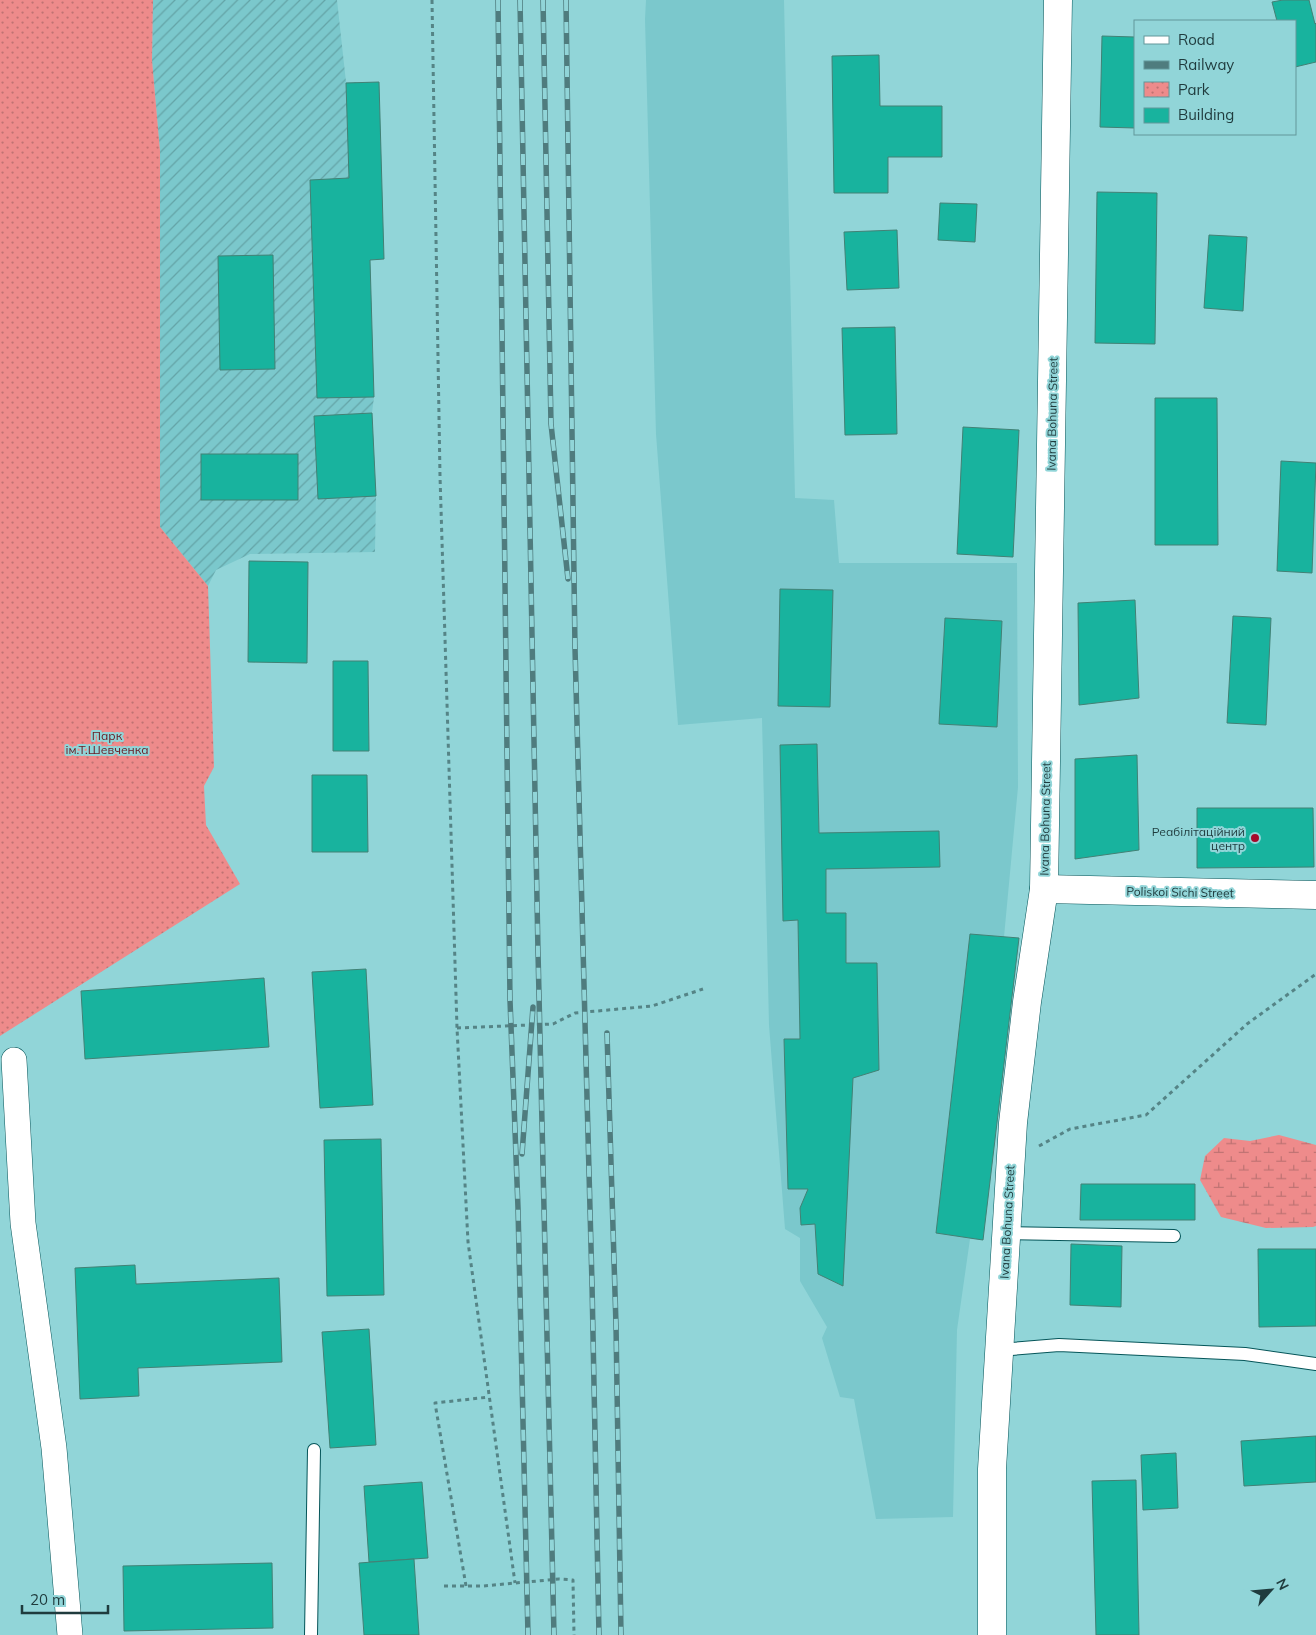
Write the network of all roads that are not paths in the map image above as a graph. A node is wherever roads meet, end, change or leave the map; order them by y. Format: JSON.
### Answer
{"nodes":[{"id":1,"x":1058,"y":0,"type":"edge"},
{"id":2,"x":1044,"y":889,"type":"junction"},
{"id":3,"x":1316,"y":895,"type":"edge"},
{"id":4,"x":14,"y":1060,"type":"dead end"},
{"id":5,"x":1006,"y":1233,"type":"junction"},
{"id":6,"x":1174,"y":1236,"type":"dead end"},
{"id":7,"x":999,"y":1350,"type":"junction"},
{"id":8,"x":1316,"y":1364,"type":"edge"},
{"id":9,"x":314,"y":1450,"type":"dead end"},
{"id":10,"x":70,"y":1635,"type":"edge"},
{"id":11,"x":311,"y":1635,"type":"edge"},
{"id":12,"x":992,"y":1635,"type":"edge"}],
"edges":[{"from":1,"to":2,"type":"street","name":"Ivana Bohuna Street"},
{"from":2,"to":3,"type":"street","name":"Poliskoi Sichi Street"},
{"from":2,"to":5,"type":"street","name":"Ivana Bohuna Street"},
{"from":4,"to":10,"type":"street"},
{"from":5,"to":6,"type":"lane"},
{"from":5,"to":7,"type":"street","name":"Ivana Bohuna Street"},
{"from":7,"to":8,"type":"lane"},
{"from":7,"to":12,"type":"street","name":"Ivana Bohuna Street"},
{"from":9,"to":11,"type":"lane"}]}
